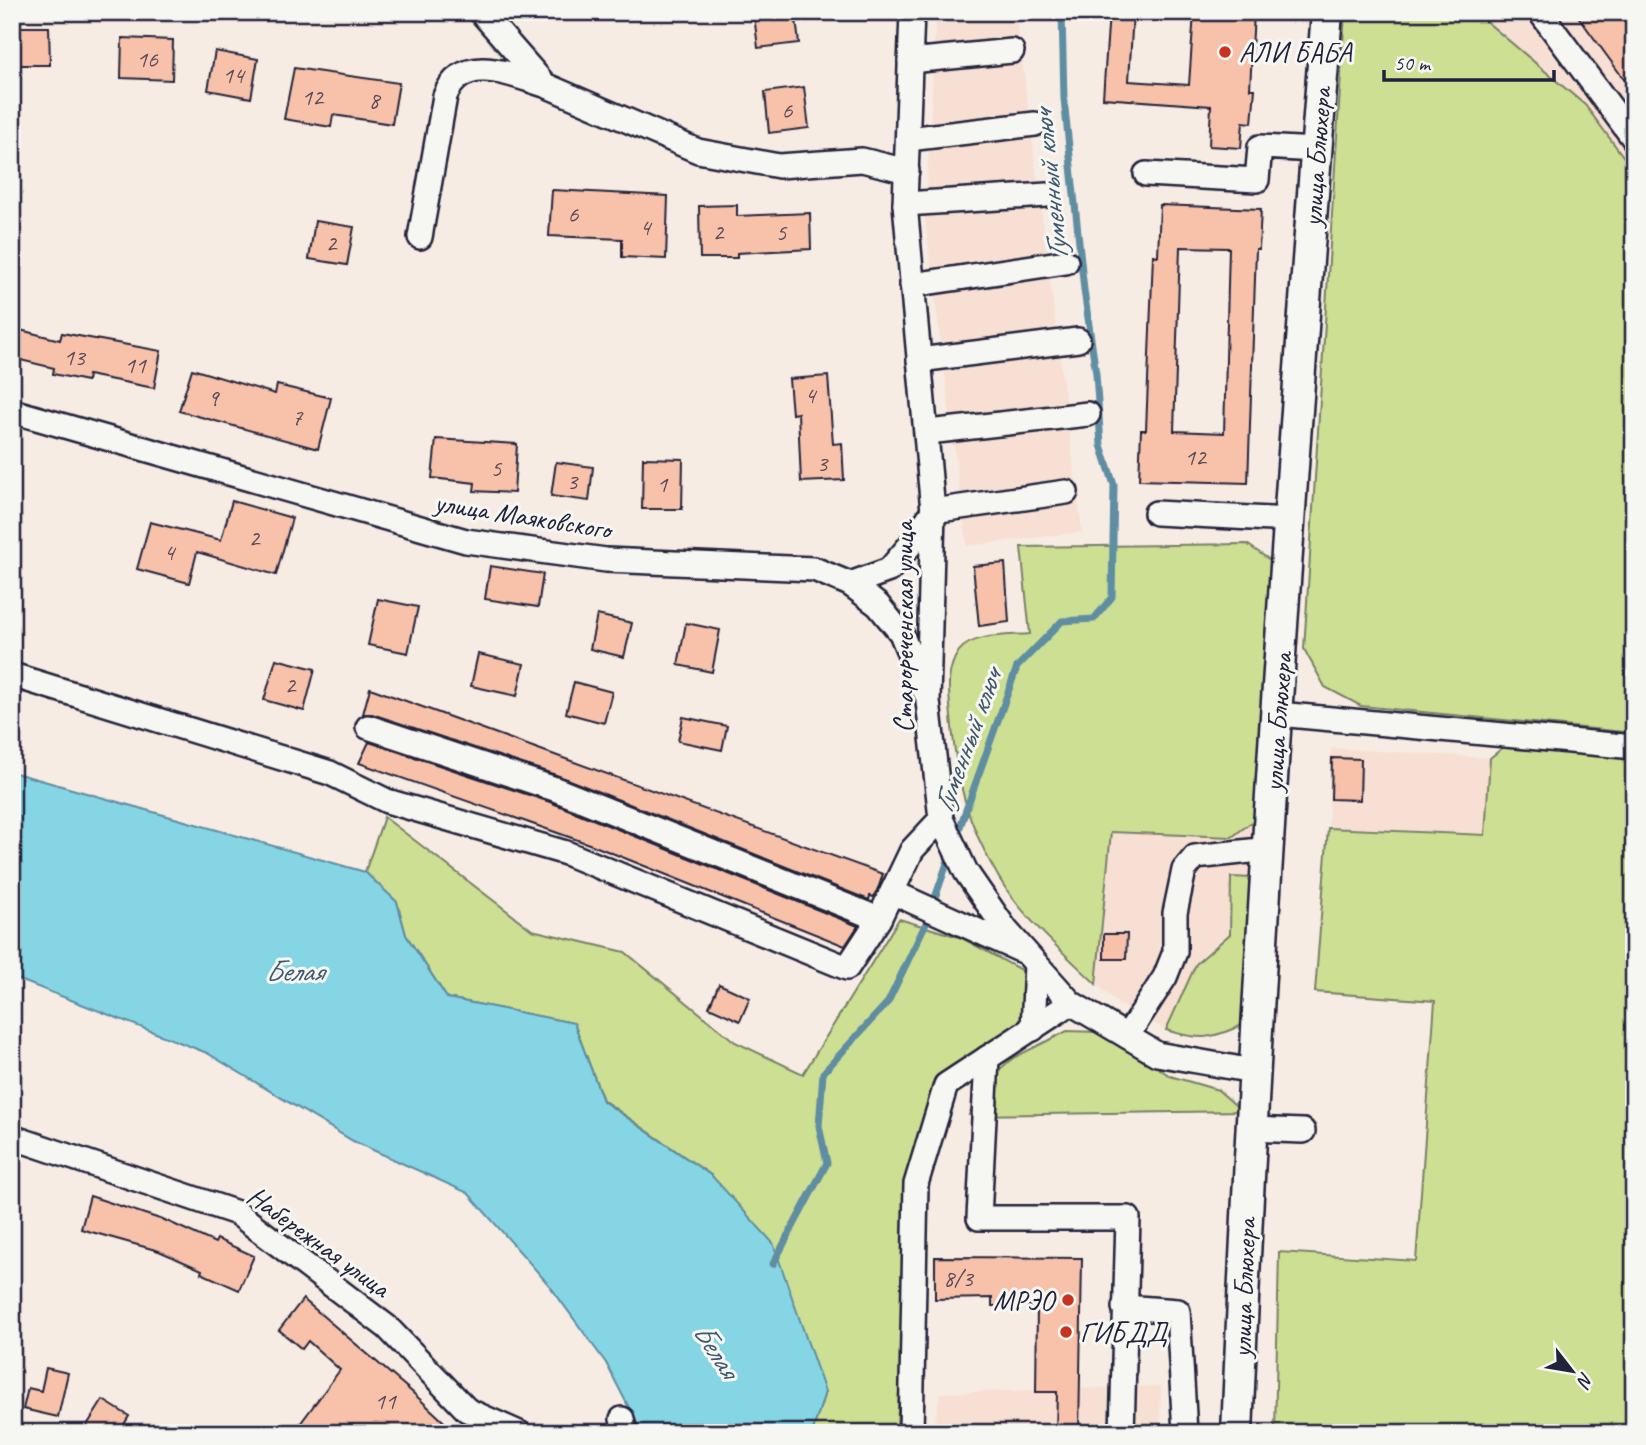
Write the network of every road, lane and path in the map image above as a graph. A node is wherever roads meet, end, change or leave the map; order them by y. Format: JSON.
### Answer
{"nodes":[{"id":1,"x":481,"y":12,"type":"edge"},
{"id":2,"x":912,"y":12,"type":"edge"},
{"id":3,"x":1327,"y":12,"type":"edge"},
{"id":4,"x":1541,"y":12,"type":"edge"},
{"id":5,"x":1012,"y":51,"type":"dead end"},
{"id":6,"x":910,"y":61,"type":"junction"},
{"id":7,"x":545,"y":85,"type":"junction"},
{"id":8,"x":1035,"y":124,"type":"dead end"},
{"id":9,"x":908,"y":139,"type":"junction"},
{"id":10,"x":1634,"y":139,"type":"edge"},
{"id":11,"x":1316,"y":150,"type":"junction"},
{"id":12,"x":907,"y":171,"type":"junction"},
{"id":13,"x":1146,"y":174,"type":"dead end"},
{"id":14,"x":1047,"y":195,"type":"dead end"},
{"id":15,"x":905,"y":204,"type":"junction"},
{"id":16,"x":420,"y":237,"type":"dead end"},
{"id":17,"x":1066,"y":262,"type":"dead end"},
{"id":18,"x":912,"y":285,"type":"junction"},
{"id":19,"x":1078,"y":340,"type":"dead end"},
{"id":20,"x":919,"y":360,"type":"junction"},
{"id":21,"x":12,"y":411,"type":"edge"},
{"id":22,"x":1088,"y":414,"type":"dead end"},
{"id":23,"x":928,"y":432,"type":"junction"},
{"id":24,"x":1066,"y":492,"type":"dead end"},
{"id":25,"x":933,"y":511,"type":"junction"},
{"id":26,"x":1156,"y":513,"type":"dead end"},
{"id":27,"x":1290,"y":520,"type":"junction"},
{"id":28,"x":850,"y":584,"type":"junction"},
{"id":29,"x":12,"y":675,"type":"edge"},
{"id":30,"x":929,"y":701,"type":"junction"},
{"id":31,"x":1278,"y":714,"type":"junction"},
{"id":32,"x":368,"y":727,"type":"dead end"},
{"id":33,"x":1634,"y":747,"type":"edge"},
{"id":34,"x":940,"y":819,"type":"junction"},
{"id":35,"x":1269,"y":849,"type":"junction"},
{"id":36,"x":892,"y":892,"type":"junction"},
{"id":37,"x":880,"y":919,"type":"junction"},
{"id":38,"x":1031,"y":958,"type":"junction"},
{"id":39,"x":1071,"y":1003,"type":"junction"},
{"id":40,"x":1033,"y":1029,"type":"junction"},
{"id":41,"x":1127,"y":1036,"type":"junction"},
{"id":42,"x":987,"y":1058,"type":"junction"},
{"id":43,"x":1252,"y":1071,"type":"junction"},
{"id":44,"x":1250,"y":1129,"type":"junction"},
{"id":45,"x":1303,"y":1132,"type":"dead end"},
{"id":46,"x":12,"y":1137,"type":"edge"},
{"id":47,"x":1124,"y":1307,"type":"junction"},
{"id":48,"x":467,"y":1410,"type":"junction"},
{"id":49,"x":474,"y":1433,"type":"edge"},
{"id":50,"x":519,"y":1433,"type":"edge"},
{"id":51,"x":911,"y":1433,"type":"edge"},
{"id":52,"x":1122,"y":1433,"type":"edge"},
{"id":53,"x":1185,"y":1433,"type":"edge"},
{"id":54,"x":1237,"y":1433,"type":"edge"}],
"edges":[{"from":1,"to":7,"type":"street"},
{"from":2,"to":6,"type":"street","name":"Старореченская улица"},
{"from":3,"to":11,"type":"main road","name":"улица Блюхера"},
{"from":4,"to":10,"type":"street"},
{"from":5,"to":6,"type":"street"},
{"from":6,"to":9,"type":"street","name":"Старореченская улица"},
{"from":7,"to":12,"type":"street"},
{"from":7,"to":16,"type":"street"},
{"from":8,"to":9,"type":"street"},
{"from":9,"to":12,"type":"street","name":"Старореченская улица"},
{"from":11,"to":13,"type":"street"},
{"from":11,"to":27,"type":"main road","name":"улица Блюхера"},
{"from":12,"to":15,"type":"street","name":"Старореченская улица"},
{"from":14,"to":15,"type":"street"},
{"from":15,"to":18,"type":"street","name":"Старореченская улица"},
{"from":17,"to":18,"type":"street"},
{"from":18,"to":20,"type":"street","name":"Старореченская улица"},
{"from":19,"to":20,"type":"street"},
{"from":20,"to":23,"type":"street","name":"Старореченская улица"},
{"from":21,"to":28,"type":"street","name":"улица Маяковского"},
{"from":22,"to":23,"type":"street"},
{"from":23,"to":25,"type":"street","name":"Старореченская улица"},
{"from":24,"to":25,"type":"street"},
{"from":25,"to":28,"type":"street"},
{"from":25,"to":30,"type":"street","name":"Старореченская улица"},
{"from":26,"to":27,"type":"street"},
{"from":27,"to":31,"type":"main road","name":"улица Блюхера"},
{"from":28,"to":30,"type":"street","name":"улица Маяковского"},
{"from":29,"to":37,"type":"street"},
{"from":30,"to":34,"type":"street","name":"Старореченская улица"},
{"from":31,"to":33,"type":"street"},
{"from":31,"to":35,"type":"main road","name":"улица Блюхера"},
{"from":32,"to":37,"type":"street"},
{"from":34,"to":36,"type":"street"},
{"from":34,"to":38,"type":"street","name":"Старореченская улица"},
{"from":35,"to":41,"type":"street"},
{"from":35,"to":43,"type":"main road","name":"улица Блюхера"},
{"from":36,"to":37,"type":"street"},
{"from":36,"to":38,"type":"street"},
{"from":38,"to":39,"type":"street","name":"Старореченская улица"},
{"from":38,"to":40,"type":"street"},
{"from":39,"to":40,"type":"street"},
{"from":39,"to":41,"type":"street","name":"Старореченская улица"},
{"from":40,"to":42,"type":"street"},
{"from":41,"to":43,"type":"street","name":"Старореченская улица"},
{"from":42,"to":47,"type":"street"},
{"from":42,"to":51,"type":"street"},
{"from":43,"to":44,"type":"main road","name":"улица Блюхера"},
{"from":44,"to":45,"type":"street"},
{"from":44,"to":54,"type":"main road","name":"улица Блюхера"},
{"from":46,"to":48,"type":"street","name":"Набережная улица"},
{"from":47,"to":52,"type":"street"},
{"from":47,"to":53,"type":"street"},
{"from":48,"to":49,"type":"street"},
{"from":48,"to":50,"type":"street","name":"Набережная улица"}]}
